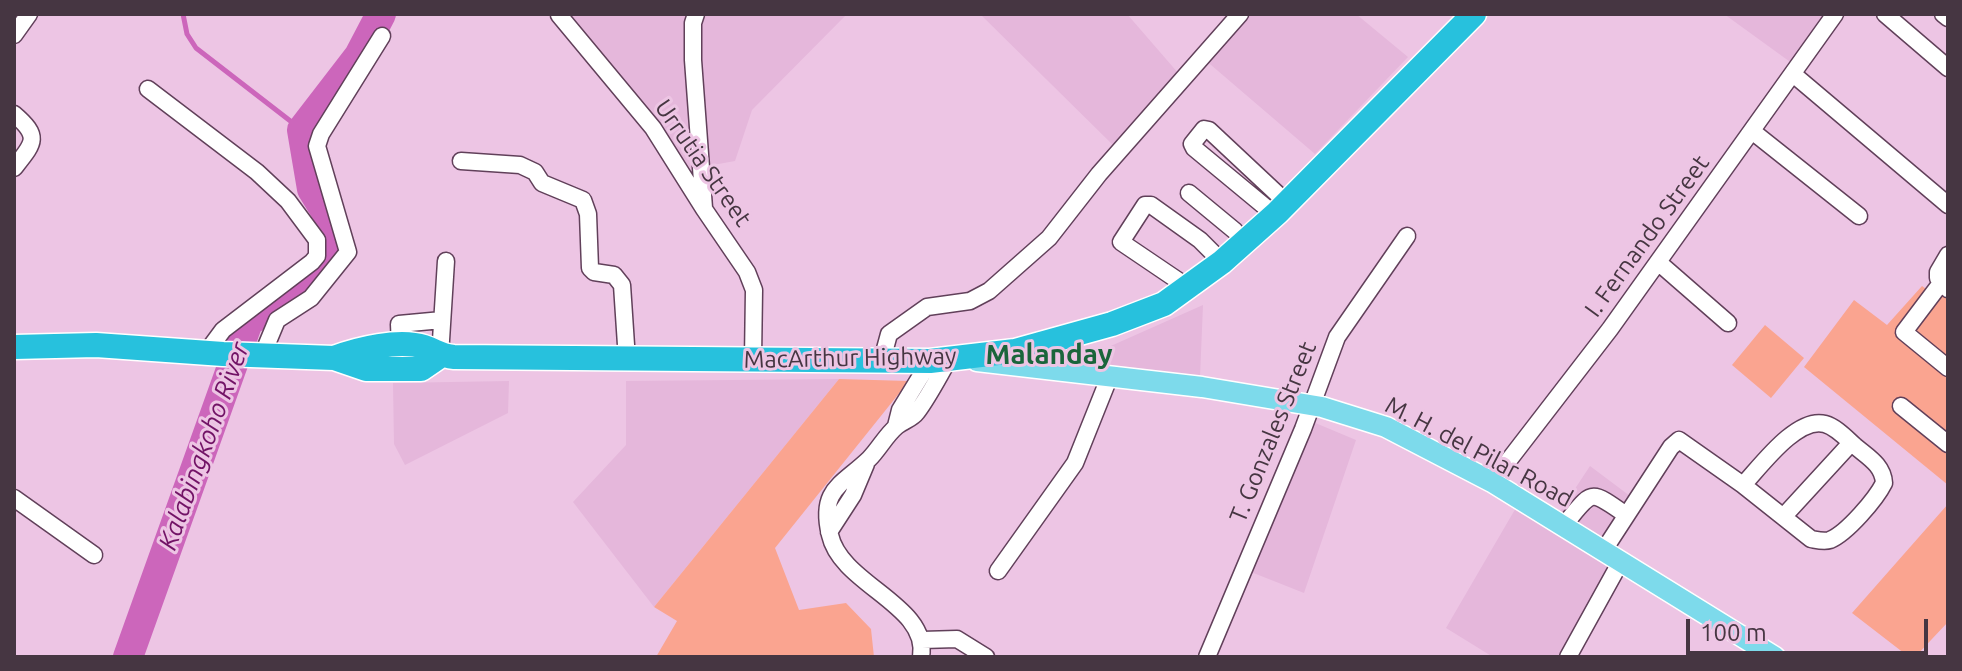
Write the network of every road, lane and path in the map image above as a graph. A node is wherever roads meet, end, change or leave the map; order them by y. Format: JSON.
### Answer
{"nodes":[{"id":1,"x":29,"y":14,"type":"edge"},
{"id":2,"x":696,"y":14,"type":"edge"},
{"id":3,"x":1240,"y":14,"type":"edge"},
{"id":4,"x":1835,"y":14,"type":"edge"},
{"id":5,"x":1885,"y":14,"type":"edge"},
{"id":6,"x":1943,"y":14,"type":"edge"},
{"id":7,"x":559,"y":15,"type":"edge"},
{"id":8,"x":1470,"y":15,"type":"edge"},
{"id":9,"x":1948,"y":18,"type":"edge"},
{"id":10,"x":14,"y":35,"type":"edge"},
{"id":11,"x":382,"y":36,"type":"dead end"},
{"id":12,"x":1948,"y":68,"type":"edge"},
{"id":13,"x":1793,"y":74,"type":"junction"},
{"id":14,"x":148,"y":89,"type":"dead end"},
{"id":15,"x":14,"y":114,"type":"edge"},
{"id":16,"x":1752,"y":131,"type":"junction"},
{"id":17,"x":461,"y":161,"type":"dead end"},
{"id":18,"x":14,"y":168,"type":"edge"},
{"id":19,"x":1189,"y":193,"type":"dead end"},
{"id":20,"x":1948,"y":205,"type":"edge"},
{"id":21,"x":704,"y":209,"type":"junction"},
{"id":22,"x":1281,"y":209,"type":"junction"},
{"id":23,"x":1859,"y":216,"type":"dead end"},
{"id":24,"x":1235,"y":231,"type":"dead end"},
{"id":25,"x":1407,"y":236,"type":"dead end"},
{"id":26,"x":1948,"y":255,"type":"edge"},
{"id":27,"x":446,"y":261,"type":"dead end"},
{"id":28,"x":1222,"y":262,"type":"junction"},
{"id":29,"x":1658,"y":262,"type":"junction"},
{"id":30,"x":1945,"y":286,"type":"edge"},
{"id":31,"x":1189,"y":288,"type":"junction"},
{"id":32,"x":442,"y":320,"type":"junction"},
{"id":33,"x":1728,"y":323,"type":"dead end"},
{"id":34,"x":1055,"y":342,"type":"junction"},
{"id":35,"x":400,"y":346,"type":"junction"},
{"id":36,"x":14,"y":347,"type":"edge"},
{"id":37,"x":215,"y":354,"type":"junction"},
{"id":38,"x":256,"y":356,"type":"junction"},
{"id":39,"x":440,"y":356,"type":"junction"},
{"id":40,"x":334,"y":358,"type":"junction"},
{"id":41,"x":753,"y":359,"type":"junction"},
{"id":42,"x":945,"y":359,"type":"junction"},
{"id":43,"x":627,"y":360,"type":"junction"},
{"id":44,"x":882,"y":360,"type":"junction"},
{"id":45,"x":1948,"y":368,"type":"edge"},
{"id":46,"x":1078,"y":374,"type":"junction"},
{"id":47,"x":1109,"y":378,"type":"junction"},
{"id":48,"x":1310,"y":405,"type":"junction"},
{"id":49,"x":1901,"y":406,"type":"dead end"},
{"id":50,"x":1851,"y":443,"type":"junction"},
{"id":51,"x":1948,"y":444,"type":"edge"},
{"id":52,"x":1492,"y":482,"type":"junction"},
{"id":53,"x":1743,"y":485,"type":"junction"},
{"id":54,"x":14,"y":498,"type":"edge"},
{"id":55,"x":1626,"y":515,"type":"junction"},
{"id":56,"x":1784,"y":516,"type":"junction"},
{"id":57,"x":1564,"y":525,"type":"junction"},
{"id":58,"x":94,"y":555,"type":"dead end"},
{"id":59,"x":1613,"y":556,"type":"junction"},
{"id":60,"x":998,"y":571,"type":"dead end"},
{"id":61,"x":922,"y":648,"type":"edge"},
{"id":62,"x":986,"y":657,"type":"edge"},
{"id":63,"x":1207,"y":657,"type":"edge"},
{"id":64,"x":1568,"y":657,"type":"edge"},
{"id":65,"x":1775,"y":657,"type":"edge"}],
"edges":[{"from":1,"to":10,"type":"street"},
{"from":2,"to":21,"type":"street"},
{"from":3,"to":44,"type":"street"},
{"from":4,"to":13,"type":"street","name":"I. Fernando Street"},
{"from":5,"to":12,"type":"street"},
{"from":6,"to":9,"type":"street"},
{"from":7,"to":21,"type":"street","name":"Urrutia Street"},
{"from":8,"to":22,"type":"highway","name":"MacArthur Highway"},
{"from":11,"to":38,"type":"street"},
{"from":13,"to":16,"type":"street","name":"I. Fernando Street"},
{"from":13,"to":20,"type":"street"},
{"from":14,"to":37,"type":"street"},
{"from":15,"to":18,"type":"street"},
{"from":16,"to":23,"type":"street"},
{"from":16,"to":29,"type":"street","name":"I. Fernando Street"},
{"from":17,"to":43,"type":"street"},
{"from":19,"to":24,"type":"street"},
{"from":21,"to":41,"type":"street","name":"Urrutia Street"},
{"from":22,"to":22,"type":"street"},
{"from":22,"to":28,"type":"highway","name":"MacArthur Highway"},
{"from":25,"to":48,"type":"street","name":"T. Gonzales Street"},
{"from":26,"to":30,"type":"street"},
{"from":27,"to":32,"type":"street"},
{"from":28,"to":31,"type":"highway","name":"MacArthur Highway"},
{"from":28,"to":31,"type":"street"},
{"from":29,"to":33,"type":"street"},
{"from":29,"to":52,"type":"street","name":"I. Fernando Street"},
{"from":30,"to":45,"type":"street"},
{"from":31,"to":34,"type":"highway","name":"MacArthur Highway"},
{"from":32,"to":35,"type":"street"},
{"from":32,"to":39,"type":"street"},
{"from":34,"to":42,"type":"highway","name":"MacArthur Highway"},
{"from":34,"to":46,"type":"main road"},
{"from":35,"to":39,"type":"highway","name":"MacArthur Highway"},
{"from":35,"to":40,"type":"highway","name":"MacArthur Highway"},
{"from":36,"to":37,"type":"highway","name":"MacArthur Highway"},
{"from":37,"to":38,"type":"highway","name":"MacArthur Highway"},
{"from":38,"to":40,"type":"highway","name":"MacArthur Highway"},
{"from":39,"to":40,"type":"highway","name":"MacArthur Highway"},
{"from":39,"to":43,"type":"highway","name":"MacArthur Highway"},
{"from":41,"to":43,"type":"highway","name":"MacArthur Highway"},
{"from":41,"to":44,"type":"highway","name":"MacArthur Highway"},
{"from":42,"to":44,"type":"highway","name":"MacArthur Highway"},
{"from":42,"to":46,"type":"main road","name":"M. H. del Pilar Road"},
{"from":42,"to":61,"type":"street"},
{"from":46,"to":47,"type":"main road","name":"M. H. del Pilar Road"},
{"from":47,"to":48,"type":"main road","name":"M. H. del Pilar Road"},
{"from":47,"to":60,"type":"street"},
{"from":48,"to":52,"type":"main road","name":"M. H. del Pilar Road"},
{"from":48,"to":63,"type":"street","name":"T. Gonzales Street"},
{"from":49,"to":51,"type":"street"},
{"from":50,"to":53,"type":"street"},
{"from":50,"to":56,"type":"street"},
{"from":50,"to":56,"type":"street"},
{"from":52,"to":57,"type":"main road","name":"M. H. del Pilar Road"},
{"from":53,"to":55,"type":"street"},
{"from":53,"to":56,"type":"street"},
{"from":54,"to":58,"type":"street"},
{"from":55,"to":57,"type":"street"},
{"from":55,"to":59,"type":"street"},
{"from":57,"to":59,"type":"main road","name":"M. H. del Pilar Road"},
{"from":59,"to":64,"type":"street"},
{"from":59,"to":65,"type":"main road","name":"M. H. del Pilar Road"},
{"from":61,"to":62,"type":"street"}]}
